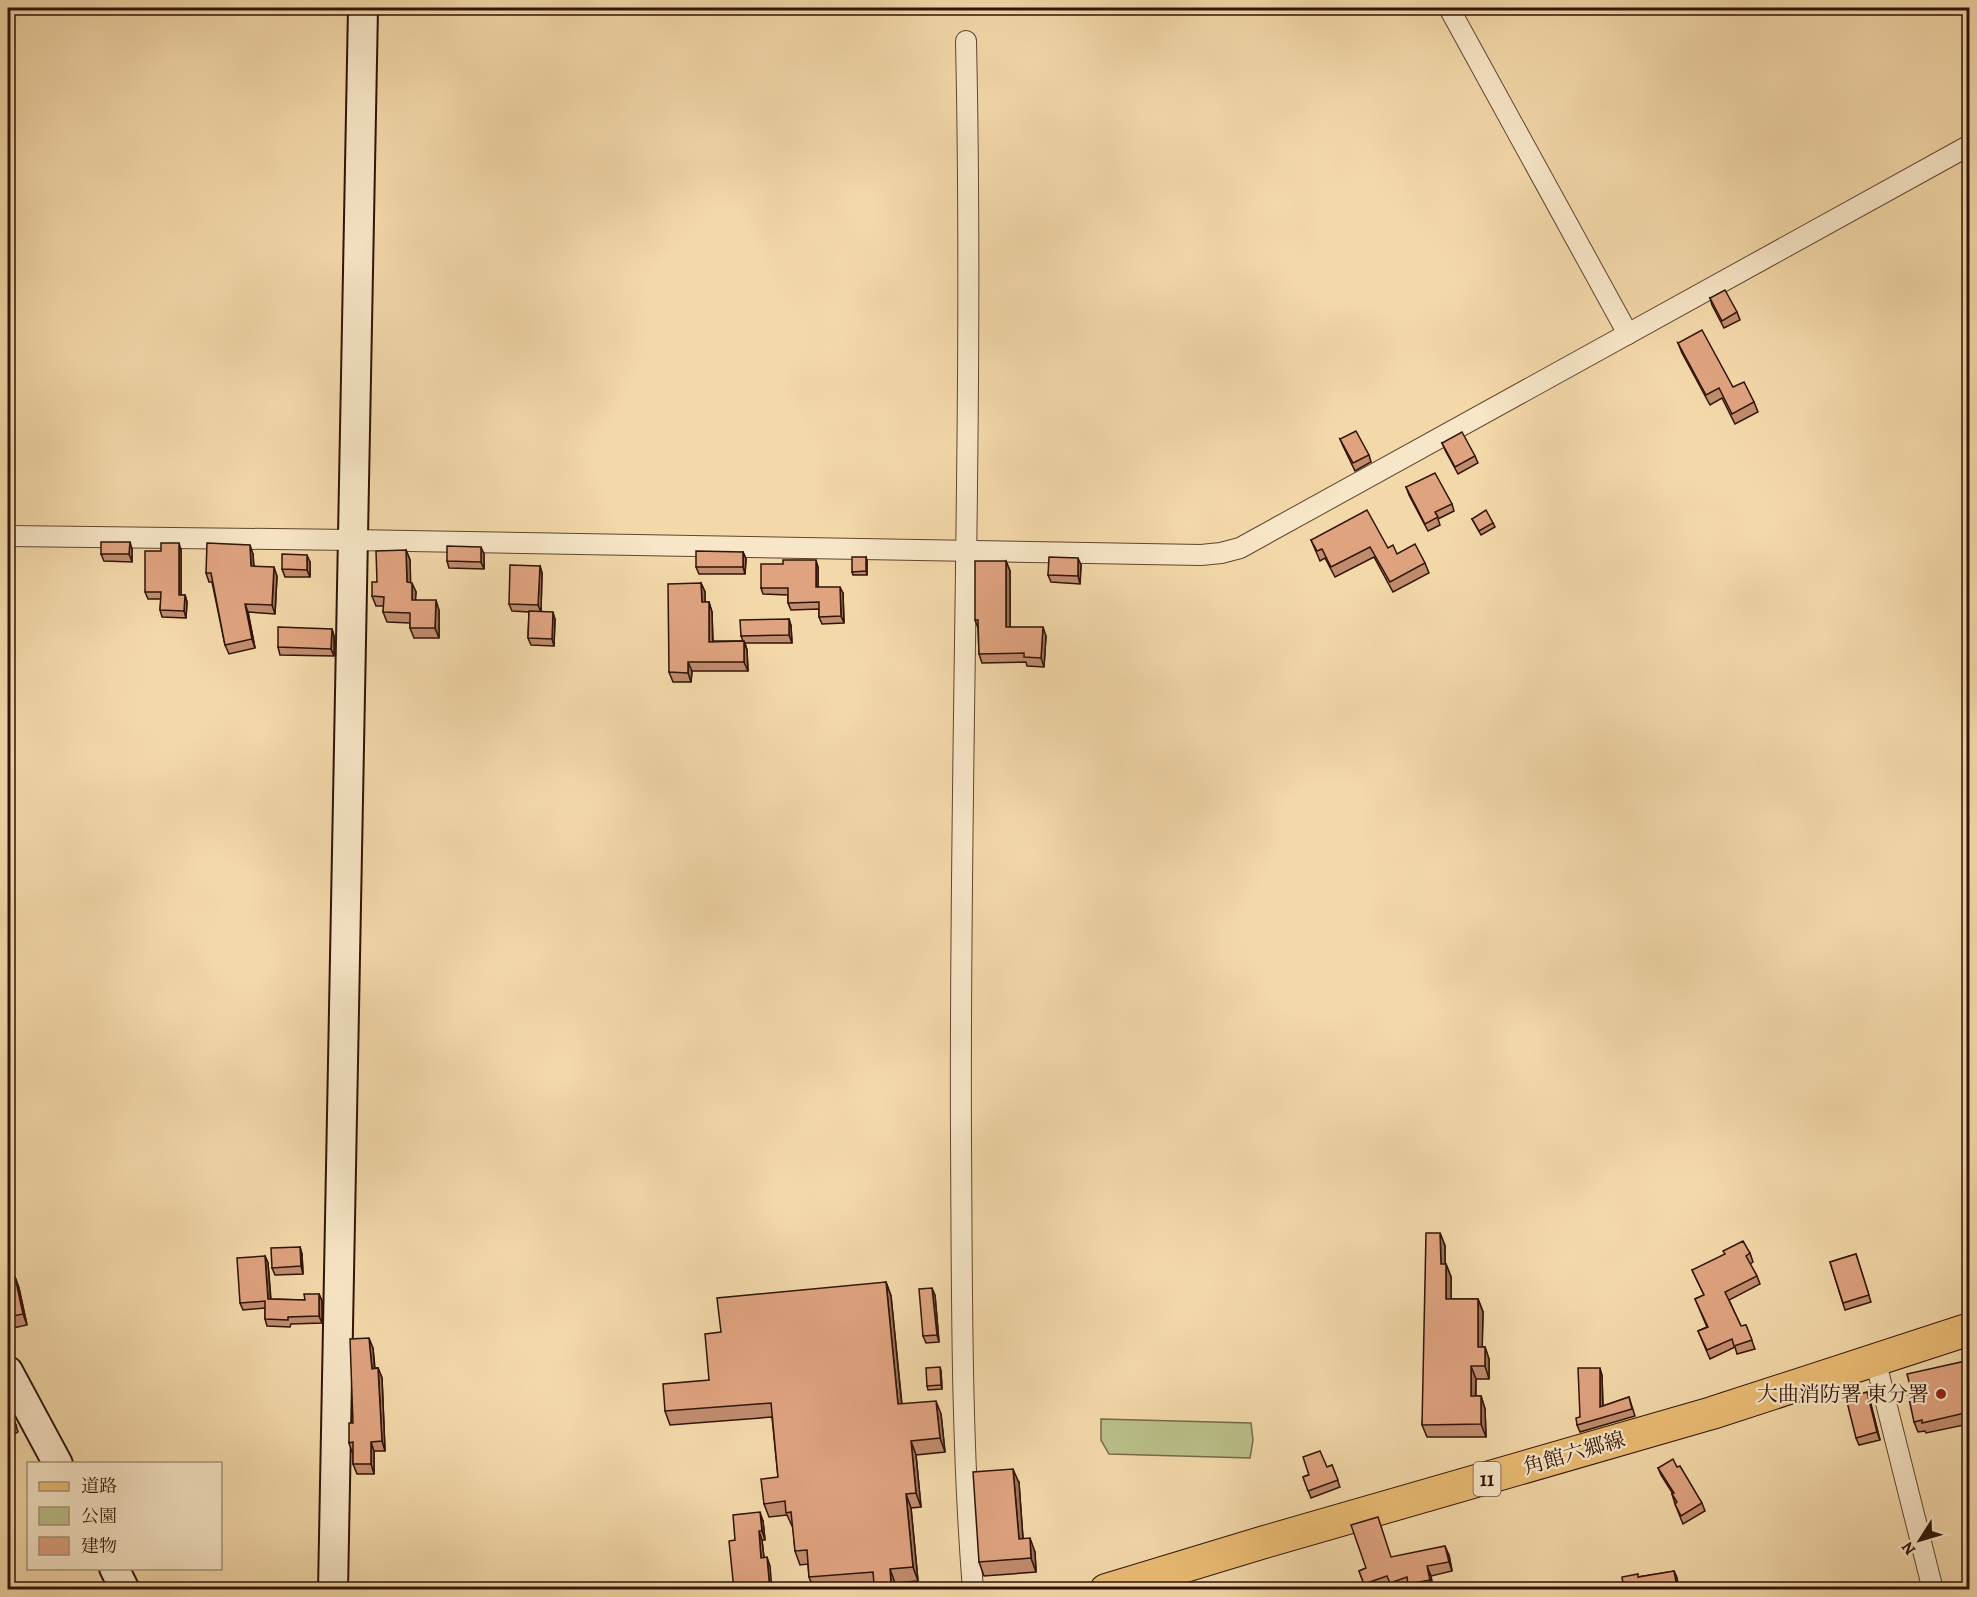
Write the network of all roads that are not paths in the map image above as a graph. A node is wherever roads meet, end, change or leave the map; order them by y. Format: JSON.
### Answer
{"nodes":[{"id":1,"x":363,"y":8,"type":"edge"},
{"id":2,"x":1449,"y":8,"type":"edge"},
{"id":3,"x":966,"y":41,"type":"dead end"},
{"id":4,"x":1970,"y":145,"type":"edge"},
{"id":5,"x":1628,"y":334,"type":"junction"},
{"id":6,"x":8,"y":536,"type":"edge"},
{"id":7,"x":352,"y":540,"type":"junction"},
{"id":8,"x":967,"y":552,"type":"junction"},
{"id":9,"x":1970,"y":1329,"type":"edge"},
{"id":10,"x":1875,"y":1359,"type":"junction"},
{"id":11,"x":8,"y":1371,"type":"edge"},
{"id":12,"x":57,"y":1462,"type":"edge"},
{"id":13,"x":115,"y":1570,"type":"edge"},
{"id":14,"x":125,"y":1590,"type":"edge"},
{"id":15,"x":333,"y":1590,"type":"edge"},
{"id":16,"x":973,"y":1590,"type":"edge"},
{"id":17,"x":1106,"y":1590,"type":"edge"},
{"id":18,"x":1933,"y":1590,"type":"edge"}],
"edges":[{"from":1,"to":7,"type":"street"},
{"from":2,"to":5,"type":"street"},
{"from":3,"to":8,"type":"street"},
{"from":4,"to":5,"type":"street"},
{"from":5,"to":8,"type":"street"},
{"from":6,"to":7,"type":"street"},
{"from":7,"to":8,"type":"street"},
{"from":7,"to":15,"type":"street"},
{"from":8,"to":16,"type":"street"},
{"from":9,"to":10,"type":"main road","name":"角館六郷線","number":"11"},
{"from":10,"to":17,"type":"main road","name":"角館六郷線","number":"11"},
{"from":10,"to":18,"type":"street"},
{"from":11,"to":12,"type":"street"},
{"from":13,"to":14,"type":"street"}]}
